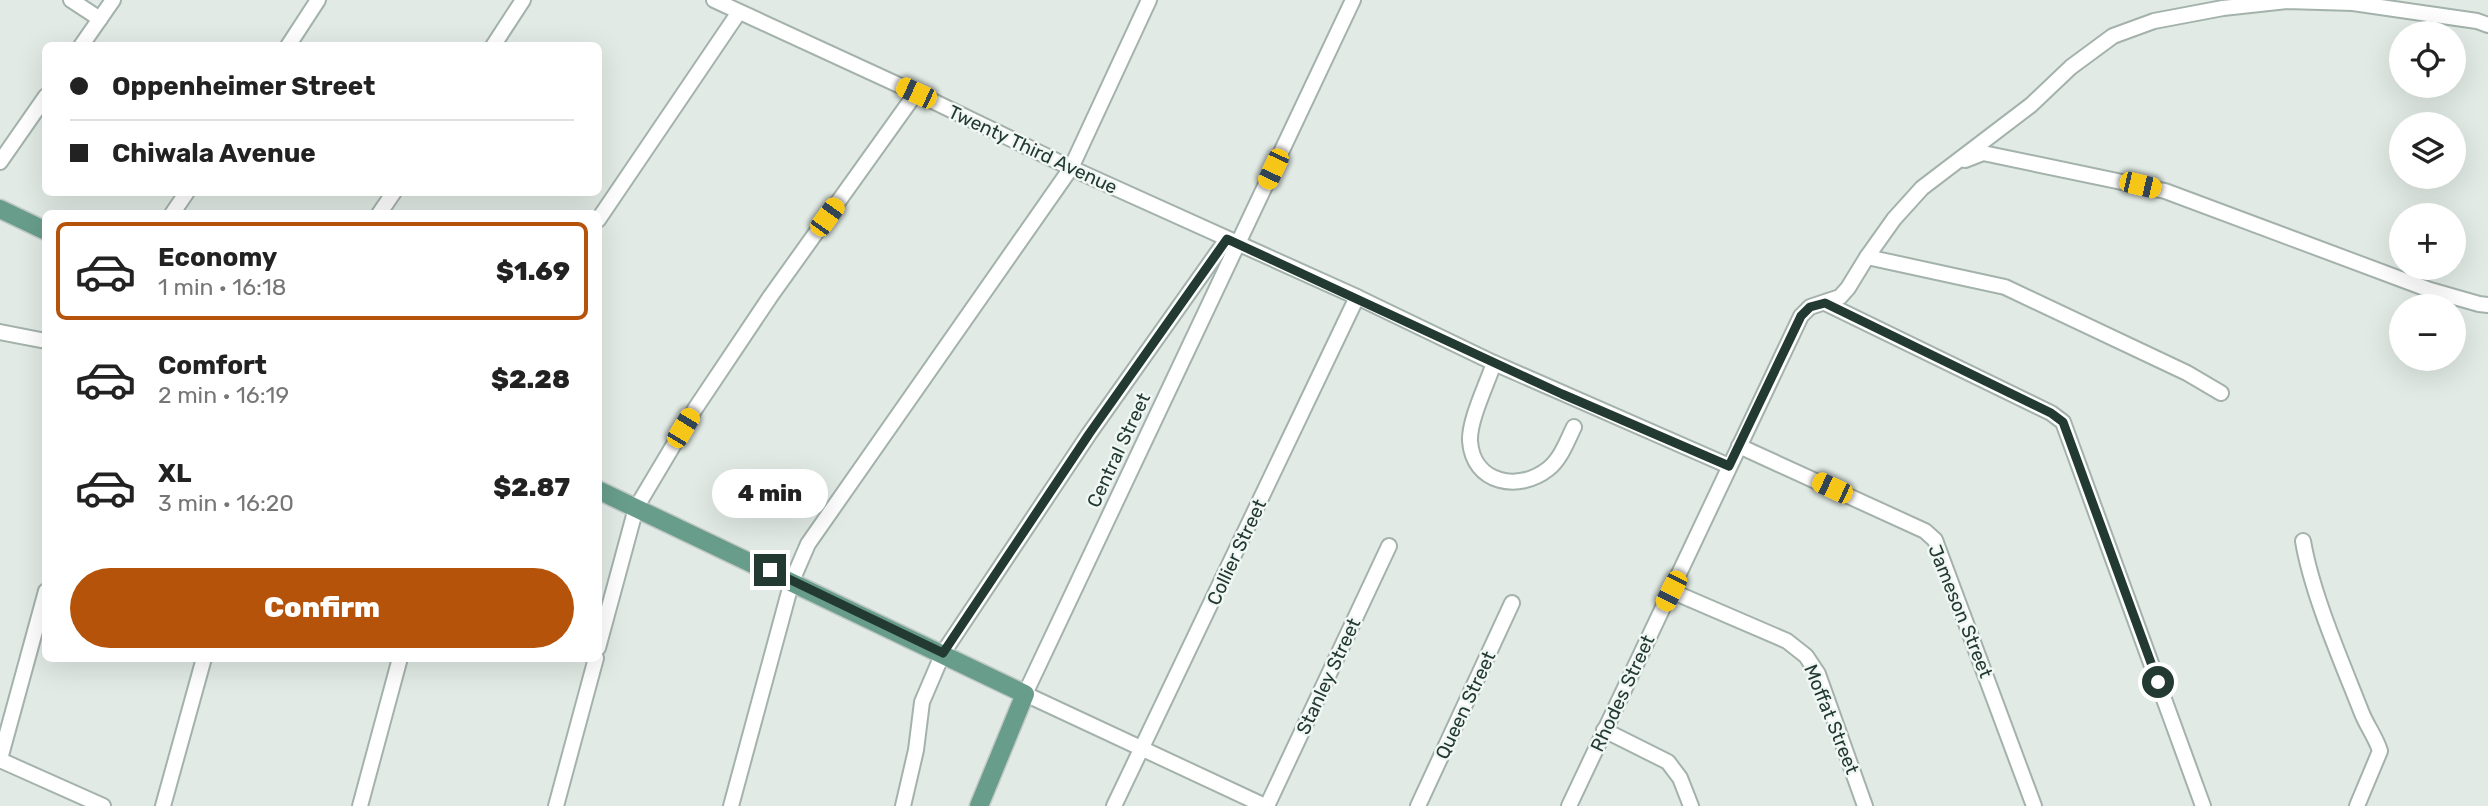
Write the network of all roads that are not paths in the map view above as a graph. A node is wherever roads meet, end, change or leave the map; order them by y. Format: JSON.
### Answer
{"nodes":[{"id":1,"x":71,"y":0,"type":"edge"},
{"id":2,"x":113,"y":0,"type":"edge"},
{"id":3,"x":318,"y":0,"type":"edge"},
{"id":4,"x":523,"y":0,"type":"edge"},
{"id":5,"x":714,"y":0,"type":"edge"},
{"id":6,"x":1149,"y":0,"type":"edge"},
{"id":7,"x":1353,"y":0,"type":"edge"},
{"id":8,"x":740,"y":12,"type":"junction"},
{"id":9,"x":100,"y":19,"type":"junction"},
{"id":10,"x":2488,"y":25,"type":"edge"},
{"id":11,"x":84,"y":42,"type":"edge"},
{"id":12,"x":291,"y":42,"type":"edge"},
{"id":13,"x":496,"y":42,"type":"edge"},
{"id":14,"x":916,"y":93,"type":"junction"},
{"id":15,"x":42,"y":102,"type":"edge"},
{"id":16,"x":0,"y":162,"type":"edge"},
{"id":17,"x":1950,"y":164,"type":"junction"},
{"id":18,"x":1071,"y":168,"type":"junction"},
{"id":19,"x":0,"y":209,"type":"edge"},
{"id":20,"x":602,"y":214,"type":"edge"},
{"id":21,"x":42,"y":229,"type":"edge"},
{"id":22,"x":1233,"y":241,"type":"junction"},
{"id":23,"x":1867,"y":257,"type":"junction"},
{"id":24,"x":1357,"y":297,"type":"junction"},
{"id":25,"x":1825,"y":303,"type":"junction"},
{"id":26,"x":2488,"y":305,"type":"edge"},
{"id":27,"x":0,"y":332,"type":"edge"},
{"id":28,"x":42,"y":340,"type":"edge"},
{"id":29,"x":1494,"y":363,"type":"junction"},
{"id":30,"x":2221,"y":393,"type":"dead end"},
{"id":31,"x":1574,"y":427,"type":"dead end"},
{"id":32,"x":1739,"y":446,"type":"junction"},
{"id":33,"x":1729,"y":466,"type":"junction"},
{"id":34,"x":602,"y":492,"type":"edge"},
{"id":35,"x":636,"y":508,"type":"junction"},
{"id":36,"x":2303,"y":541,"type":"dead end"},
{"id":37,"x":1389,"y":546,"type":"dead end"},
{"id":38,"x":792,"y":581,"type":"junction"},
{"id":39,"x":1671,"y":591,"type":"junction"},
{"id":40,"x":1512,"y":603,"type":"dead end"},
{"id":41,"x":42,"y":606,"type":"edge"},
{"id":42,"x":602,"y":633,"type":"edge"},
{"id":43,"x":943,"y":653,"type":"junction"},
{"id":44,"x":203,"y":662,"type":"edge"},
{"id":45,"x":399,"y":662,"type":"edge"},
{"id":46,"x":595,"y":662,"type":"edge"},
{"id":47,"x":1025,"y":694,"type":"junction"},
{"id":48,"x":1604,"y":730,"type":"junction"},
{"id":49,"x":1141,"y":748,"type":"junction"},
{"id":50,"x":0,"y":760,"type":"edge"},
{"id":51,"x":103,"y":806,"type":"edge"},
{"id":52,"x":163,"y":806,"type":"edge"},
{"id":53,"x":360,"y":806,"type":"edge"},
{"id":54,"x":556,"y":806,"type":"edge"},
{"id":55,"x":731,"y":806,"type":"edge"},
{"id":56,"x":903,"y":806,"type":"edge"},
{"id":57,"x":979,"y":806,"type":"edge"},
{"id":58,"x":1114,"y":806,"type":"edge"},
{"id":59,"x":1266,"y":806,"type":"edge"},
{"id":60,"x":1418,"y":806,"type":"edge"},
{"id":61,"x":1569,"y":806,"type":"edge"},
{"id":62,"x":1691,"y":806,"type":"edge"},
{"id":63,"x":1866,"y":806,"type":"edge"},
{"id":64,"x":2034,"y":806,"type":"edge"},
{"id":65,"x":2203,"y":806,"type":"edge"},
{"id":66,"x":2357,"y":806,"type":"edge"}],
"edges":[{"from":1,"to":9,"type":"street"},
{"from":2,"to":9,"type":"street"},
{"from":3,"to":12,"type":"street"},
{"from":4,"to":13,"type":"street"},
{"from":5,"to":8,"type":"street","name":"Twenty Third Avenue"},
{"from":6,"to":18,"type":"street"},
{"from":7,"to":22,"type":"street","name":"Central Street"},
{"from":8,"to":14,"type":"street","name":"Twenty Third Avenue"},
{"from":8,"to":20,"type":"street"},
{"from":9,"to":11,"type":"street"},
{"from":10,"to":17,"type":"street","name":"Rhodes Street"},
{"from":14,"to":18,"type":"street","name":"Twenty Third Avenue"},
{"from":14,"to":35,"type":"street"},
{"from":15,"to":16,"type":"street"},
{"from":17,"to":23,"type":"street","name":"Rhodes Street"},
{"from":17,"to":26,"type":"street"},
{"from":18,"to":22,"type":"street","name":"Twenty Third Avenue"},
{"from":18,"to":38,"type":"street"},
{"from":19,"to":21,"type":"main road"},
{"from":22,"to":24,"type":"street","name":"Twenty Third Avenue"},
{"from":22,"to":43,"type":"street"},
{"from":22,"to":47,"type":"street","name":"Central Street"},
{"from":23,"to":25,"type":"street","name":"Rhodes Street"},
{"from":23,"to":30,"type":"street"},
{"from":24,"to":29,"type":"street","name":"Twenty Third Avenue"},
{"from":24,"to":49,"type":"street","name":"Collier Street"},
{"from":25,"to":32,"type":"street","name":"Rhodes Street"},
{"from":25,"to":65,"type":"street"},
{"from":27,"to":28,"type":"street"},
{"from":29,"to":31,"type":"street"},
{"from":29,"to":33,"type":"street","name":"Twenty Third Avenue"},
{"from":32,"to":33,"type":"street","name":"Rhodes Street"},
{"from":32,"to":64,"type":"street","name":"Jameson Street"},
{"from":33,"to":39,"type":"street","name":"Rhodes Street"},
{"from":34,"to":35,"type":"main road"},
{"from":35,"to":38,"type":"main road"},
{"from":35,"to":42,"type":"street"},
{"from":36,"to":66,"type":"street"},
{"from":37,"to":59,"type":"street","name":"Stanley Street"},
{"from":38,"to":43,"type":"main road"},
{"from":38,"to":55,"type":"street"},
{"from":39,"to":48,"type":"street","name":"Rhodes Street"},
{"from":39,"to":63,"type":"street","name":"Moffat Street"},
{"from":40,"to":60,"type":"street","name":"Queen Street"},
{"from":41,"to":50,"type":"street"},
{"from":43,"to":47,"type":"main road"},
{"from":43,"to":56,"type":"street"},
{"from":44,"to":52,"type":"street"},
{"from":45,"to":53,"type":"street"},
{"from":46,"to":54,"type":"street"},
{"from":47,"to":49,"type":"street"},
{"from":47,"to":57,"type":"main road","name":"Central Street"},
{"from":48,"to":61,"type":"street","name":"Rhodes Street"},
{"from":48,"to":62,"type":"street"},
{"from":49,"to":58,"type":"street","name":"Collier Street"},
{"from":49,"to":59,"type":"street"},
{"from":50,"to":51,"type":"street"}]}
